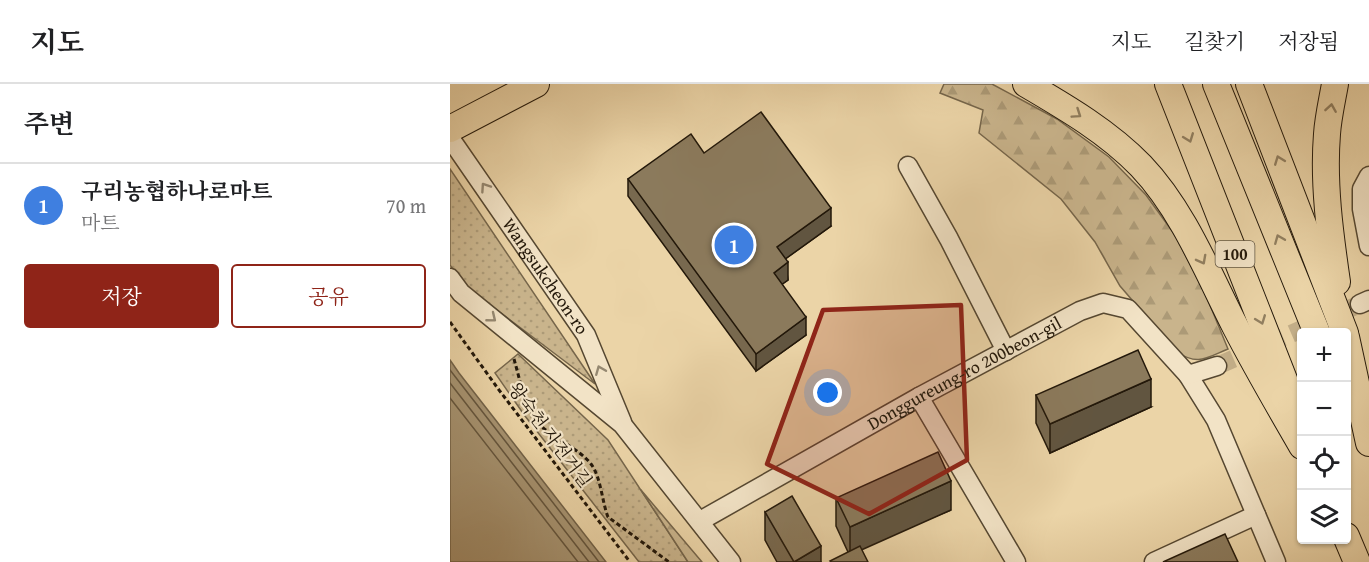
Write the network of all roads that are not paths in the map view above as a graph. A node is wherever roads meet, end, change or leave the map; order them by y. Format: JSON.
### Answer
{"nodes":[{"id":1,"x":496,"y":84,"type":"edge"},
{"id":2,"x":536,"y":84,"type":"edge"},
{"id":3,"x":1026,"y":84,"type":"edge"},
{"id":4,"x":1168,"y":84,"type":"edge"},
{"id":5,"x":1216,"y":84,"type":"edge"},
{"id":6,"x":1249,"y":84,"type":"edge"},
{"id":7,"x":1335,"y":84,"type":"edge"},
{"id":8,"x":454,"y":124,"type":"edge"},
{"id":9,"x":908,"y":166,"type":"dead end"},
{"id":10,"x":1369,"y":176,"type":"edge"},
{"id":11,"x":1369,"y":246,"type":"edge"},
{"id":12,"x":450,"y":279,"type":"edge"},
{"id":13,"x":1315,"y":328,"type":"edge"},
{"id":14,"x":1343,"y":328,"type":"edge"},
{"id":15,"x":1345,"y":328,"type":"edge"},
{"id":16,"x":1006,"y":351,"type":"junction"},
{"id":17,"x":1351,"y":359,"type":"edge"},
{"id":18,"x":1217,"y":366,"type":"tunnel mouth"},
{"id":19,"x":1188,"y":375,"type":"junction"},
{"id":20,"x":919,"y":398,"type":"junction"},
{"id":21,"x":1297,"y":411,"type":"edge"},
{"id":22,"x":1351,"y":415,"type":"edge"},
{"id":23,"x":622,"y":424,"type":"junction"},
{"id":24,"x":1297,"y":437,"type":"edge"},
{"id":25,"x":1369,"y":444,"type":"edge"},
{"id":26,"x":1369,"y":461,"type":"edge"},
{"id":27,"x":1257,"y":515,"type":"junction"},
{"id":28,"x":700,"y":521,"type":"junction"},
{"id":29,"x":1350,"y":544,"type":"edge"},
{"id":30,"x":731,"y":562,"type":"edge"},
{"id":31,"x":1016,"y":562,"type":"edge"},
{"id":32,"x":1154,"y":562,"type":"edge"},
{"id":33,"x":1276,"y":562,"type":"edge"},
{"id":34,"x":1357,"y":562,"type":"edge"}],
"edges":[{"from":1,"to":8,"type":"highway"},
{"from":2,"to":8,"type":"highway"},
{"from":3,"to":24,"type":"highway","one_way":true},
{"from":4,"to":21,"type":"highway","number":"100","one_way":true},
{"from":13,"to":5,"type":"highway","number":"100","one_way":true},
{"from":14,"to":6,"type":"highway","one_way":true},
{"from":15,"to":7,"type":"highway","one_way":true},
{"from":23,"to":8,"type":"street","name":"Wangsukcheon-ro","one_way":true},
{"from":9,"to":16,"type":"street"},
{"from":10,"to":11,"type":"street"},
{"from":12,"to":23,"type":"street","name":"Wangsukcheon-ro","one_way":true},
{"from":16,"to":19,"type":"street","name":"Donggureung-ro 200beon-gil"},
{"from":16,"to":20,"type":"street","name":"Donggureung-ro 200beon-gil"},
{"from":17,"to":25,"type":"highway"},
{"from":18,"to":19,"type":"street"},
{"from":19,"to":27,"type":"street","name":"Donggureung-ro 200beon-gil"},
{"from":20,"to":28,"type":"street","name":"Donggureung-ro 200beon-gil"},
{"from":20,"to":31,"type":"street"},
{"from":22,"to":26,"type":"highway"},
{"from":23,"to":28,"type":"street","name":"Wangsukcheon-ro"},
{"from":27,"to":32,"type":"street"},
{"from":27,"to":33,"type":"street","name":"Donggureung-ro 200beon-gil"},
{"from":28,"to":30,"type":"street","name":"Wangsukcheon-ro"},
{"from":29,"to":34,"type":"highway"}]}
